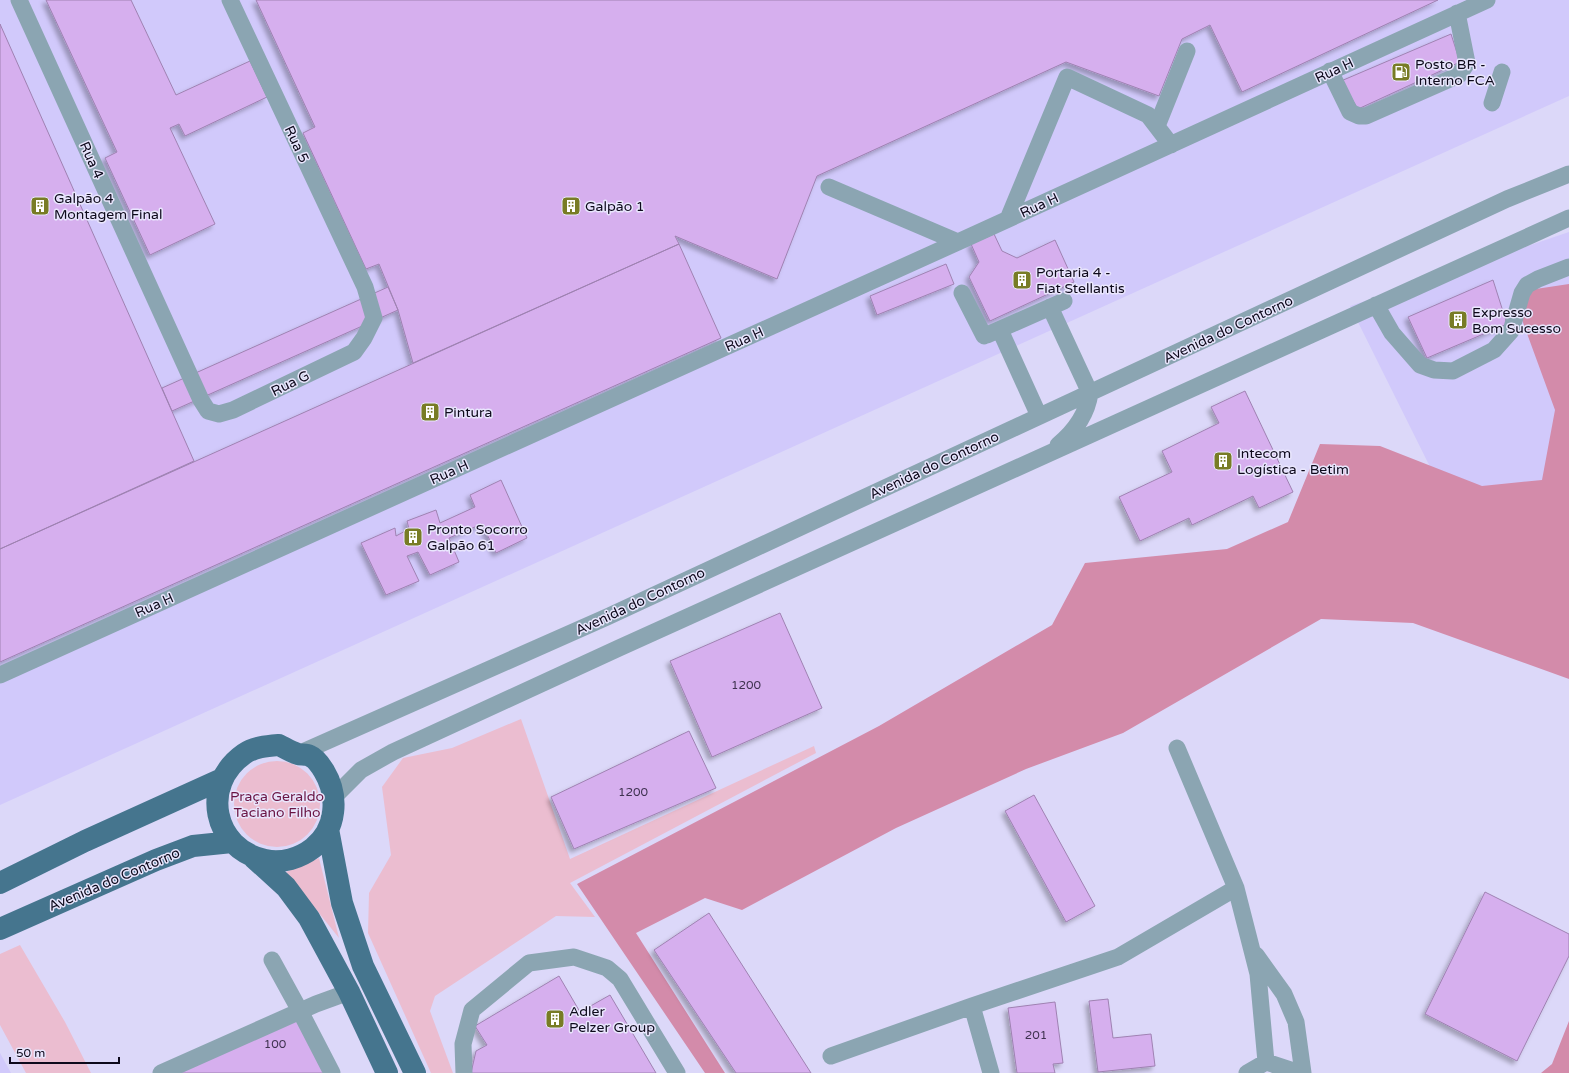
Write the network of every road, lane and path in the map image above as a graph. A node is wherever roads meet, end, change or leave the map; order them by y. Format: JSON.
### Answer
{"nodes":[{"id":1,"x":19,"y":0,"type":"edge"},
{"id":2,"x":230,"y":0,"type":"edge"},
{"id":3,"x":1487,"y":0,"type":"edge"},
{"id":4,"x":1457,"y":13,"type":"junction"},
{"id":5,"x":1187,"y":51,"type":"dead end"},
{"id":6,"x":1330,"y":71,"type":"junction"},
{"id":7,"x":1502,"y":72,"type":"dead end"},
{"id":8,"x":1492,"y":103,"type":"dead end"},
{"id":9,"x":1157,"y":126,"type":"junction"},
{"id":10,"x":1171,"y":144,"type":"junction"},
{"id":11,"x":1569,"y":174,"type":"edge"},
{"id":12,"x":829,"y":187,"type":"dead end"},
{"id":13,"x":1569,"y":218,"type":"edge"},
{"id":14,"x":1008,"y":219,"type":"junction"},
{"id":15,"x":958,"y":242,"type":"junction"},
{"id":16,"x":1569,"y":268,"type":"edge"},
{"id":17,"x":365,"y":287,"type":"joint"},
{"id":18,"x":962,"y":293,"type":"dead end"},
{"id":19,"x":1376,"y":305,"type":"junction"},
{"id":20,"x":990,"y":334,"type":"junction"},
{"id":21,"x":184,"y":363,"type":"joint"},
{"id":22,"x":1090,"y":393,"type":"junction"},
{"id":23,"x":1039,"y":416,"type":"junction"},
{"id":24,"x":1049,"y":453,"type":"junction"},
{"id":25,"x":0,"y":675,"type":"edge"},
{"id":26,"x":1177,"y":748,"type":"dead end"},
{"id":27,"x":298,"y":754,"type":"junction"},
{"id":28,"x":222,"y":779,"type":"junction"},
{"id":29,"x":334,"y":797,"type":"junction"},
{"id":30,"x":328,"y":829,"type":"junction"},
{"id":31,"x":232,"y":842,"type":"junction"},
{"id":32,"x":254,"y":858,"type":"junction"},
{"id":33,"x":0,"y":883,"type":"edge"},
{"id":34,"x":1236,"y":888,"type":"junction"},
{"id":35,"x":0,"y":929,"type":"edge"},
{"id":36,"x":1251,"y":947,"type":"junction"},
{"id":37,"x":272,"y":960,"type":"dead end"},
{"id":38,"x":349,"y":992,"type":"junction"},
{"id":39,"x":972,"y":1006,"type":"junction"},
{"id":40,"x":300,"y":1011,"type":"junction"},
{"id":41,"x":831,"y":1056,"type":"dead end"},
{"id":42,"x":1266,"y":1062,"type":"junction"},
{"id":43,"x":161,"y":1073,"type":"edge"},
{"id":44,"x":332,"y":1073,"type":"edge"},
{"id":45,"x":387,"y":1073,"type":"edge"},
{"id":46,"x":415,"y":1073,"type":"edge"},
{"id":47,"x":464,"y":1073,"type":"edge"},
{"id":48,"x":677,"y":1073,"type":"edge"},
{"id":49,"x":991,"y":1073,"type":"edge"},
{"id":50,"x":1247,"y":1073,"type":"edge"},
{"id":51,"x":1302,"y":1073,"type":"edge"}],
"edges":[{"from":1,"to":21,"type":"street","name":"Rua 4"},
{"from":2,"to":17,"type":"street","name":"Rua 5"},
{"from":3,"to":4,"type":"street","name":"Rua H"},
{"from":4,"to":6,"type":"street","name":"Rua H"},
{"from":4,"to":6,"type":"street"},
{"from":5,"to":9,"type":"street"},
{"from":6,"to":10,"type":"street","name":"Rua H"},
{"from":7,"to":8,"type":"street"},
{"from":9,"to":10,"type":"street"},
{"from":9,"to":14,"type":"street"},
{"from":10,"to":14,"type":"street","name":"Rua H"},
{"from":11,"to":22,"type":"street","name":"Avenida do Contorno"},
{"from":12,"to":15,"type":"street"},
{"from":13,"to":19,"type":"street"},
{"from":14,"to":15,"type":"street","name":"Rua H"},
{"from":15,"to":25,"type":"street","name":"Rua H"},
{"from":16,"to":19,"type":"street"},
{"from":17,"to":21,"type":"street","name":"Rua G"},
{"from":18,"to":20,"type":"street"},
{"from":19,"to":24,"type":"street"},
{"from":20,"to":22,"type":"street"},
{"from":20,"to":23,"type":"street"},
{"from":22,"to":23,"type":"street","name":"Avenida do Contorno"},
{"from":22,"to":24,"type":"street"},
{"from":23,"to":27,"type":"street","name":"Avenida do Contorno"},
{"from":24,"to":29,"type":"street"},
{"from":26,"to":34,"type":"street"},
{"from":27,"to":28,"type":"main road"},
{"from":27,"to":29,"type":"main road"},
{"from":28,"to":31,"type":"main road"},
{"from":28,"to":33,"type":"main road"},
{"from":29,"to":30,"type":"main road"},
{"from":30,"to":32,"type":"main road"},
{"from":30,"to":46,"type":"main road"},
{"from":31,"to":32,"type":"main road"},
{"from":31,"to":35,"type":"main road","name":"Avenida do Contorno"},
{"from":32,"to":38,"type":"main road"},
{"from":34,"to":36,"type":"street"},
{"from":34,"to":39,"type":"street"},
{"from":36,"to":42,"type":"street"},
{"from":36,"to":51,"type":"street"},
{"from":37,"to":40,"type":"street"},
{"from":38,"to":40,"type":"street"},
{"from":38,"to":45,"type":"main road"},
{"from":39,"to":41,"type":"street"},
{"from":39,"to":49,"type":"street"},
{"from":40,"to":43,"type":"street"},
{"from":40,"to":44,"type":"street"},
{"from":42,"to":50,"type":"street"},
{"from":42,"to":51,"type":"street"},
{"from":47,"to":48,"type":"street"}]}
